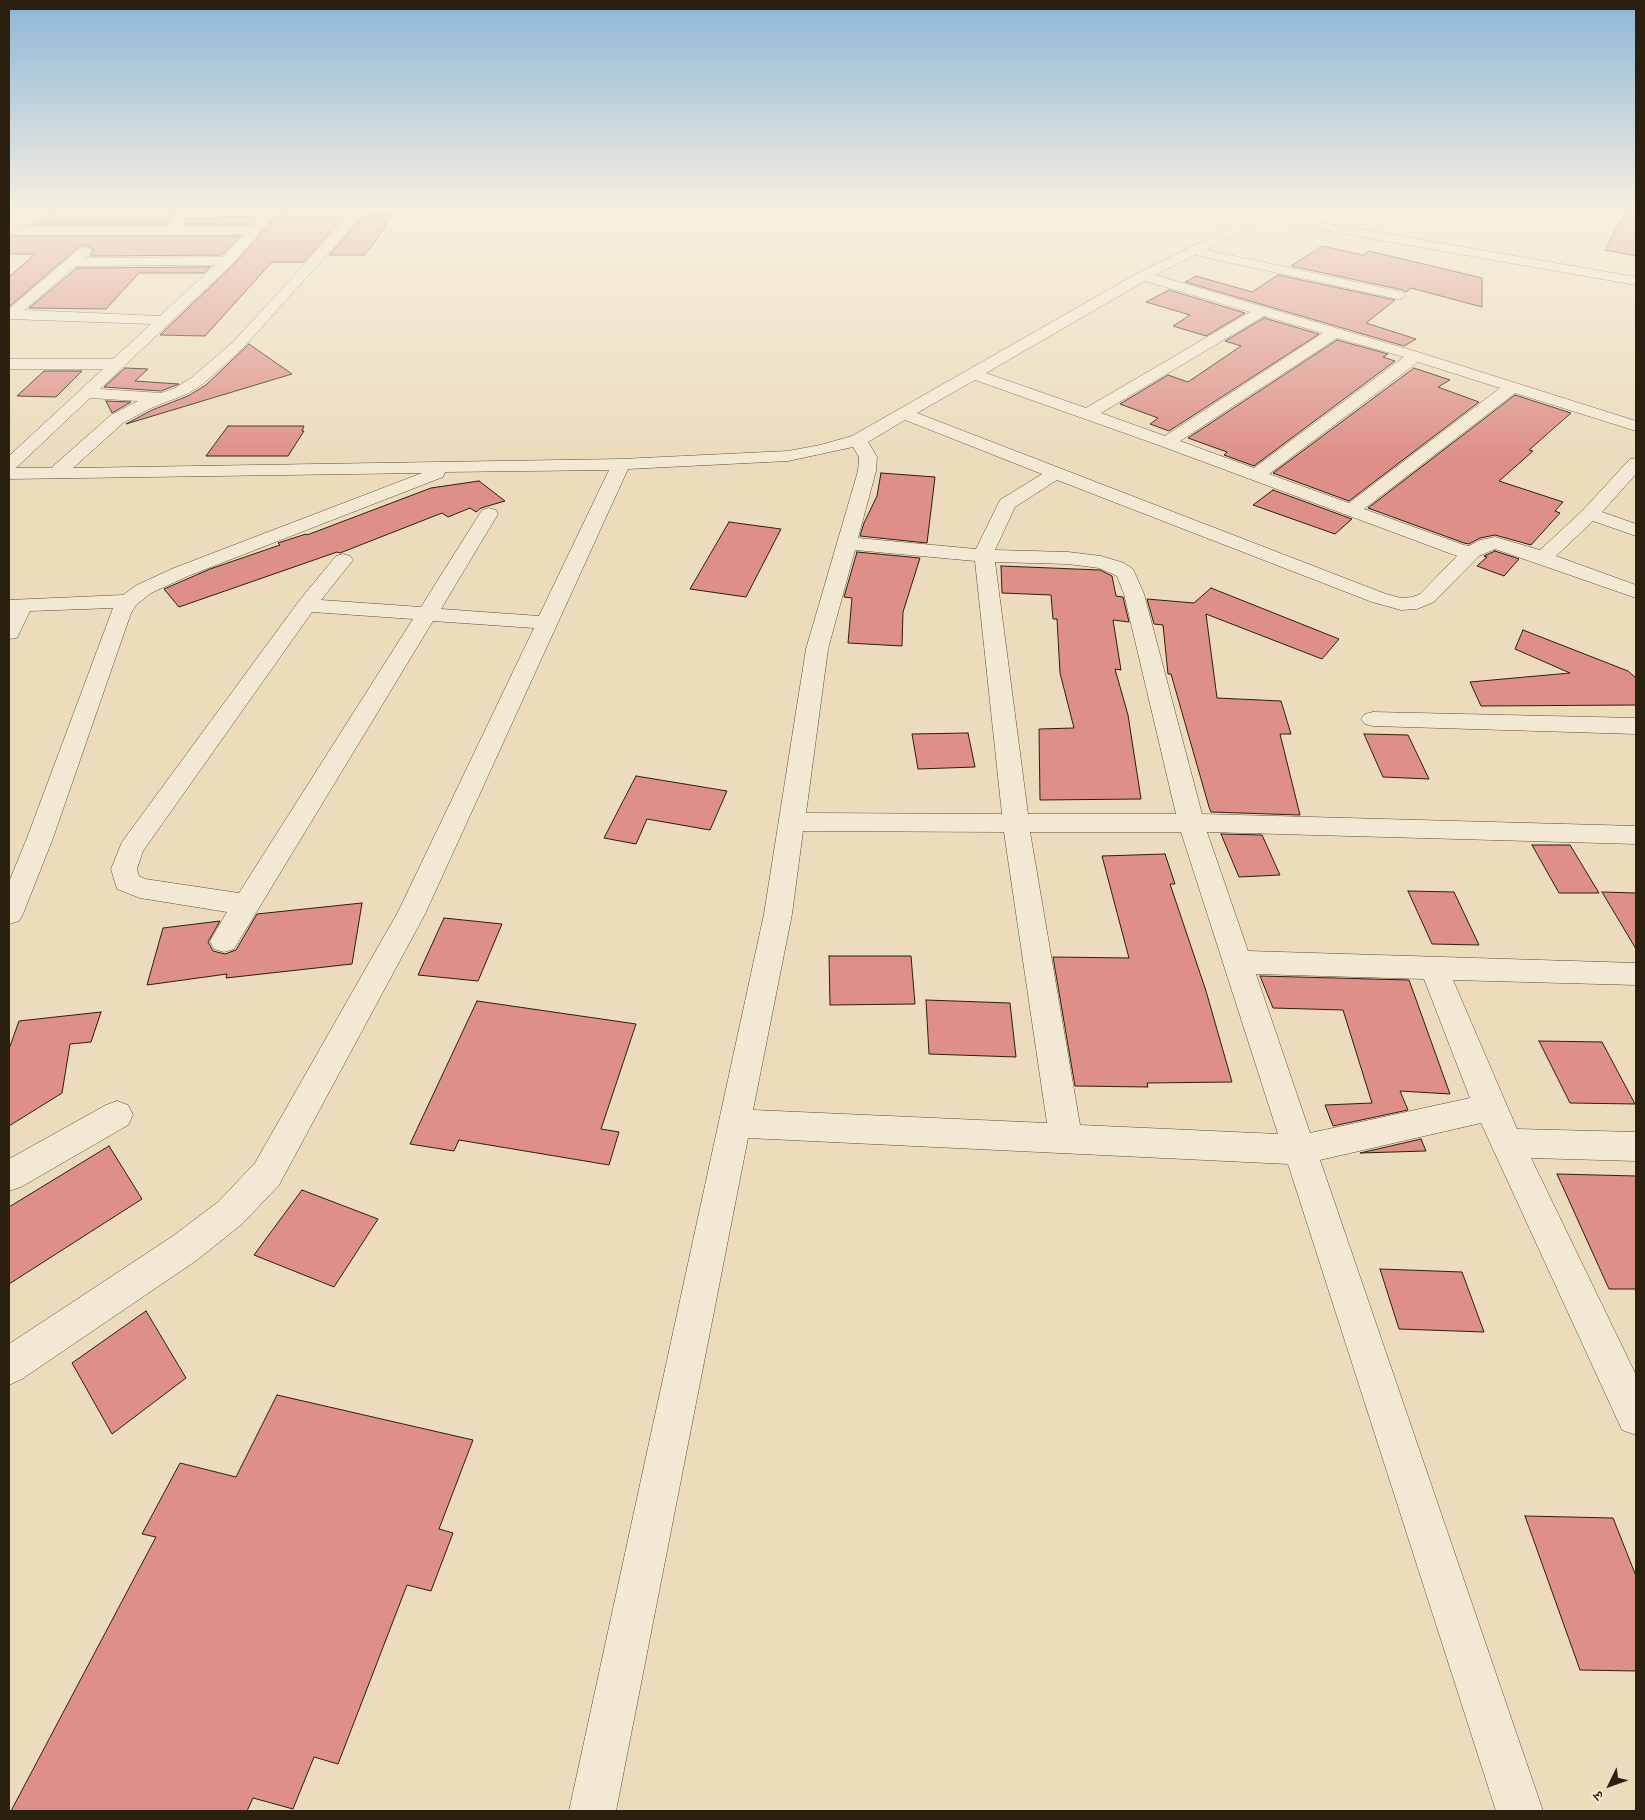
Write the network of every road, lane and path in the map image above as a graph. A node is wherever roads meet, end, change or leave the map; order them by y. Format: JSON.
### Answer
{"nodes":[{"id":1,"x":36,"y":292,"type":"edge"},
{"id":2,"x":192,"y":292,"type":"edge"},
{"id":3,"x":287,"y":292,"type":"edge"},
{"id":4,"x":1116,"y":292,"type":"edge"},
{"id":5,"x":1197,"y":292,"type":"edge"},
{"id":6,"x":1384,"y":292,"type":"edge"},
{"id":7,"x":1398,"y":295,"type":"dead end"},
{"id":8,"x":1262,"y":311,"type":"junction"},
{"id":9,"x":10,"y":314,"type":"edge"},
{"id":10,"x":161,"y":320,"type":"junction"},
{"id":11,"x":1334,"y":333,"type":"junction"},
{"id":12,"x":1416,"y":356,"type":"junction"},
{"id":13,"x":9,"y":364,"type":"edge"},
{"id":14,"x":115,"y":364,"type":"junction"},
{"id":15,"x":974,"y":374,"type":"junction"},
{"id":16,"x":1512,"y":387,"type":"junction"},
{"id":17,"x":84,"y":393,"type":"junction"},
{"id":18,"x":166,"y":397,"type":"junction"},
{"id":19,"x":904,"y":414,"type":"junction"},
{"id":20,"x":1088,"y":414,"type":"junction"},
{"id":21,"x":1636,"y":426,"type":"edge"},
{"id":22,"x":858,"y":440,"type":"junction"},
{"id":23,"x":1167,"y":442,"type":"junction"},
{"id":24,"x":1636,"y":463,"type":"edge"},
{"id":25,"x":621,"y":464,"type":"junction"},
{"id":26,"x":9,"y":465,"type":"edge"},
{"id":27,"x":455,"y":466,"type":"junction"},
{"id":28,"x":56,"y":473,"type":"junction"},
{"id":29,"x":1055,"y":473,"type":"junction"},
{"id":30,"x":9,"y":474,"type":"edge"},
{"id":31,"x":1256,"y":474,"type":"junction"},
{"id":32,"x":1351,"y":510,"type":"junction"},
{"id":33,"x":490,"y":514,"type":"dead end"},
{"id":34,"x":1590,"y":514,"type":"junction"},
{"id":35,"x":1636,"y":530,"type":"edge"},
{"id":36,"x":847,"y":543,"type":"junction"},
{"id":37,"x":1472,"y":552,"type":"junction"},
{"id":38,"x":984,"y":556,"type":"junction"},
{"id":39,"x":1543,"y":558,"type":"junction"},
{"id":40,"x":343,"y":560,"type":"dead end"},
{"id":41,"x":1636,"y":592,"type":"edge"},
{"id":42,"x":128,"y":601,"type":"junction"},
{"id":43,"x":306,"y":605,"type":"junction"},
{"id":44,"x":16,"y":606,"type":"edge"},
{"id":45,"x":427,"y":614,"type":"junction"},
{"id":46,"x":547,"y":622,"type":"junction"},
{"id":47,"x":9,"y":633,"type":"edge"},
{"id":48,"x":1373,"y":719,"type":"dead end"},
{"id":49,"x":1636,"y":726,"type":"edge"},
{"id":50,"x":792,"y":822,"type":"junction"},
{"id":51,"x":1016,"y":823,"type":"junction"},
{"id":52,"x":1191,"y":823,"type":"junction"},
{"id":53,"x":1636,"y":835,"type":"edge"},
{"id":54,"x":247,"y":905,"type":"junction"},
{"id":55,"x":9,"y":914,"type":"edge"},
{"id":56,"x":224,"y":941,"type":"dead end"},
{"id":57,"x":1237,"y":962,"type":"junction"},
{"id":58,"x":1434,"y":968,"type":"junction"},
{"id":59,"x":1636,"y":974,"type":"edge"},
{"id":60,"x":1490,"y":1107,"type":"junction"},
{"id":61,"x":117,"y":1115,"type":"dead end"},
{"id":62,"x":735,"y":1123,"type":"junction"},
{"id":63,"x":1066,"y":1139,"type":"junction"},
{"id":64,"x":1507,"y":1143,"type":"junction"},
{"id":65,"x":1636,"y":1146,"type":"edge"},
{"id":66,"x":1300,"y":1150,"type":"junction"},
{"id":67,"x":9,"y":1176,"type":"edge"},
{"id":68,"x":9,"y":1366,"type":"edge"},
{"id":69,"x":1636,"y":1416,"type":"edge"},
{"id":70,"x":592,"y":1811,"type":"edge"},
{"id":71,"x":1520,"y":1811,"type":"edge"}],
"edges":[{"from":1,"to":9,"type":"street"},
{"from":2,"to":10,"type":"street"},
{"from":3,"to":18,"type":"street"},
{"from":4,"to":15,"type":"street"},
{"from":5,"to":8,"type":"street"},
{"from":6,"to":7,"type":"street"},
{"from":8,"to":11,"type":"street"},
{"from":8,"to":20,"type":"street"},
{"from":9,"to":10,"type":"street"},
{"from":10,"to":14,"type":"street"},
{"from":11,"to":12,"type":"street"},
{"from":11,"to":23,"type":"street"},
{"from":12,"to":16,"type":"street"},
{"from":12,"to":31,"type":"street"},
{"from":13,"to":14,"type":"street"},
{"from":14,"to":17,"type":"street"},
{"from":15,"to":19,"type":"street"},
{"from":15,"to":20,"type":"street"},
{"from":16,"to":21,"type":"street"},
{"from":16,"to":32,"type":"street"},
{"from":17,"to":18,"type":"street"},
{"from":17,"to":26,"type":"street"},
{"from":18,"to":28,"type":"street"},
{"from":19,"to":22,"type":"street"},
{"from":19,"to":29,"type":"street"},
{"from":20,"to":23,"type":"street"},
{"from":22,"to":25,"type":"street"},
{"from":22,"to":36,"type":"street"},
{"from":23,"to":31,"type":"street"},
{"from":24,"to":34,"type":"street"},
{"from":25,"to":27,"type":"street"},
{"from":25,"to":46,"type":"street"},
{"from":27,"to":28,"type":"street"},
{"from":27,"to":42,"type":"street"},
{"from":28,"to":30,"type":"street"},
{"from":29,"to":37,"type":"street"},
{"from":29,"to":38,"type":"street"},
{"from":31,"to":32,"type":"street"},
{"from":32,"to":37,"type":"street"},
{"from":33,"to":45,"type":"street"},
{"from":34,"to":35,"type":"street"},
{"from":34,"to":39,"type":"street"},
{"from":36,"to":38,"type":"street"},
{"from":36,"to":50,"type":"street"},
{"from":37,"to":39,"type":"street"},
{"from":38,"to":51,"type":"street"},
{"from":38,"to":52,"type":"street"},
{"from":39,"to":41,"type":"street"},
{"from":40,"to":43,"type":"street"},
{"from":42,"to":44,"type":"street"},
{"from":42,"to":55,"type":"street"},
{"from":43,"to":45,"type":"street"},
{"from":43,"to":54,"type":"street"},
{"from":44,"to":47,"type":"street"},
{"from":45,"to":46,"type":"street"},
{"from":45,"to":54,"type":"street"},
{"from":46,"to":68,"type":"street"},
{"from":48,"to":49,"type":"street"},
{"from":50,"to":51,"type":"street"},
{"from":50,"to":62,"type":"street"},
{"from":51,"to":52,"type":"street"},
{"from":51,"to":63,"type":"street"},
{"from":52,"to":53,"type":"street"},
{"from":52,"to":57,"type":"street"},
{"from":54,"to":56,"type":"street"},
{"from":57,"to":58,"type":"street"},
{"from":57,"to":66,"type":"street"},
{"from":58,"to":59,"type":"street"},
{"from":58,"to":60,"type":"street"},
{"from":60,"to":64,"type":"street"},
{"from":60,"to":66,"type":"street"},
{"from":61,"to":67,"type":"street"},
{"from":62,"to":63,"type":"street"},
{"from":62,"to":70,"type":"street"},
{"from":63,"to":66,"type":"street"},
{"from":64,"to":65,"type":"street"},
{"from":64,"to":69,"type":"street"},
{"from":66,"to":71,"type":"street"}]}
